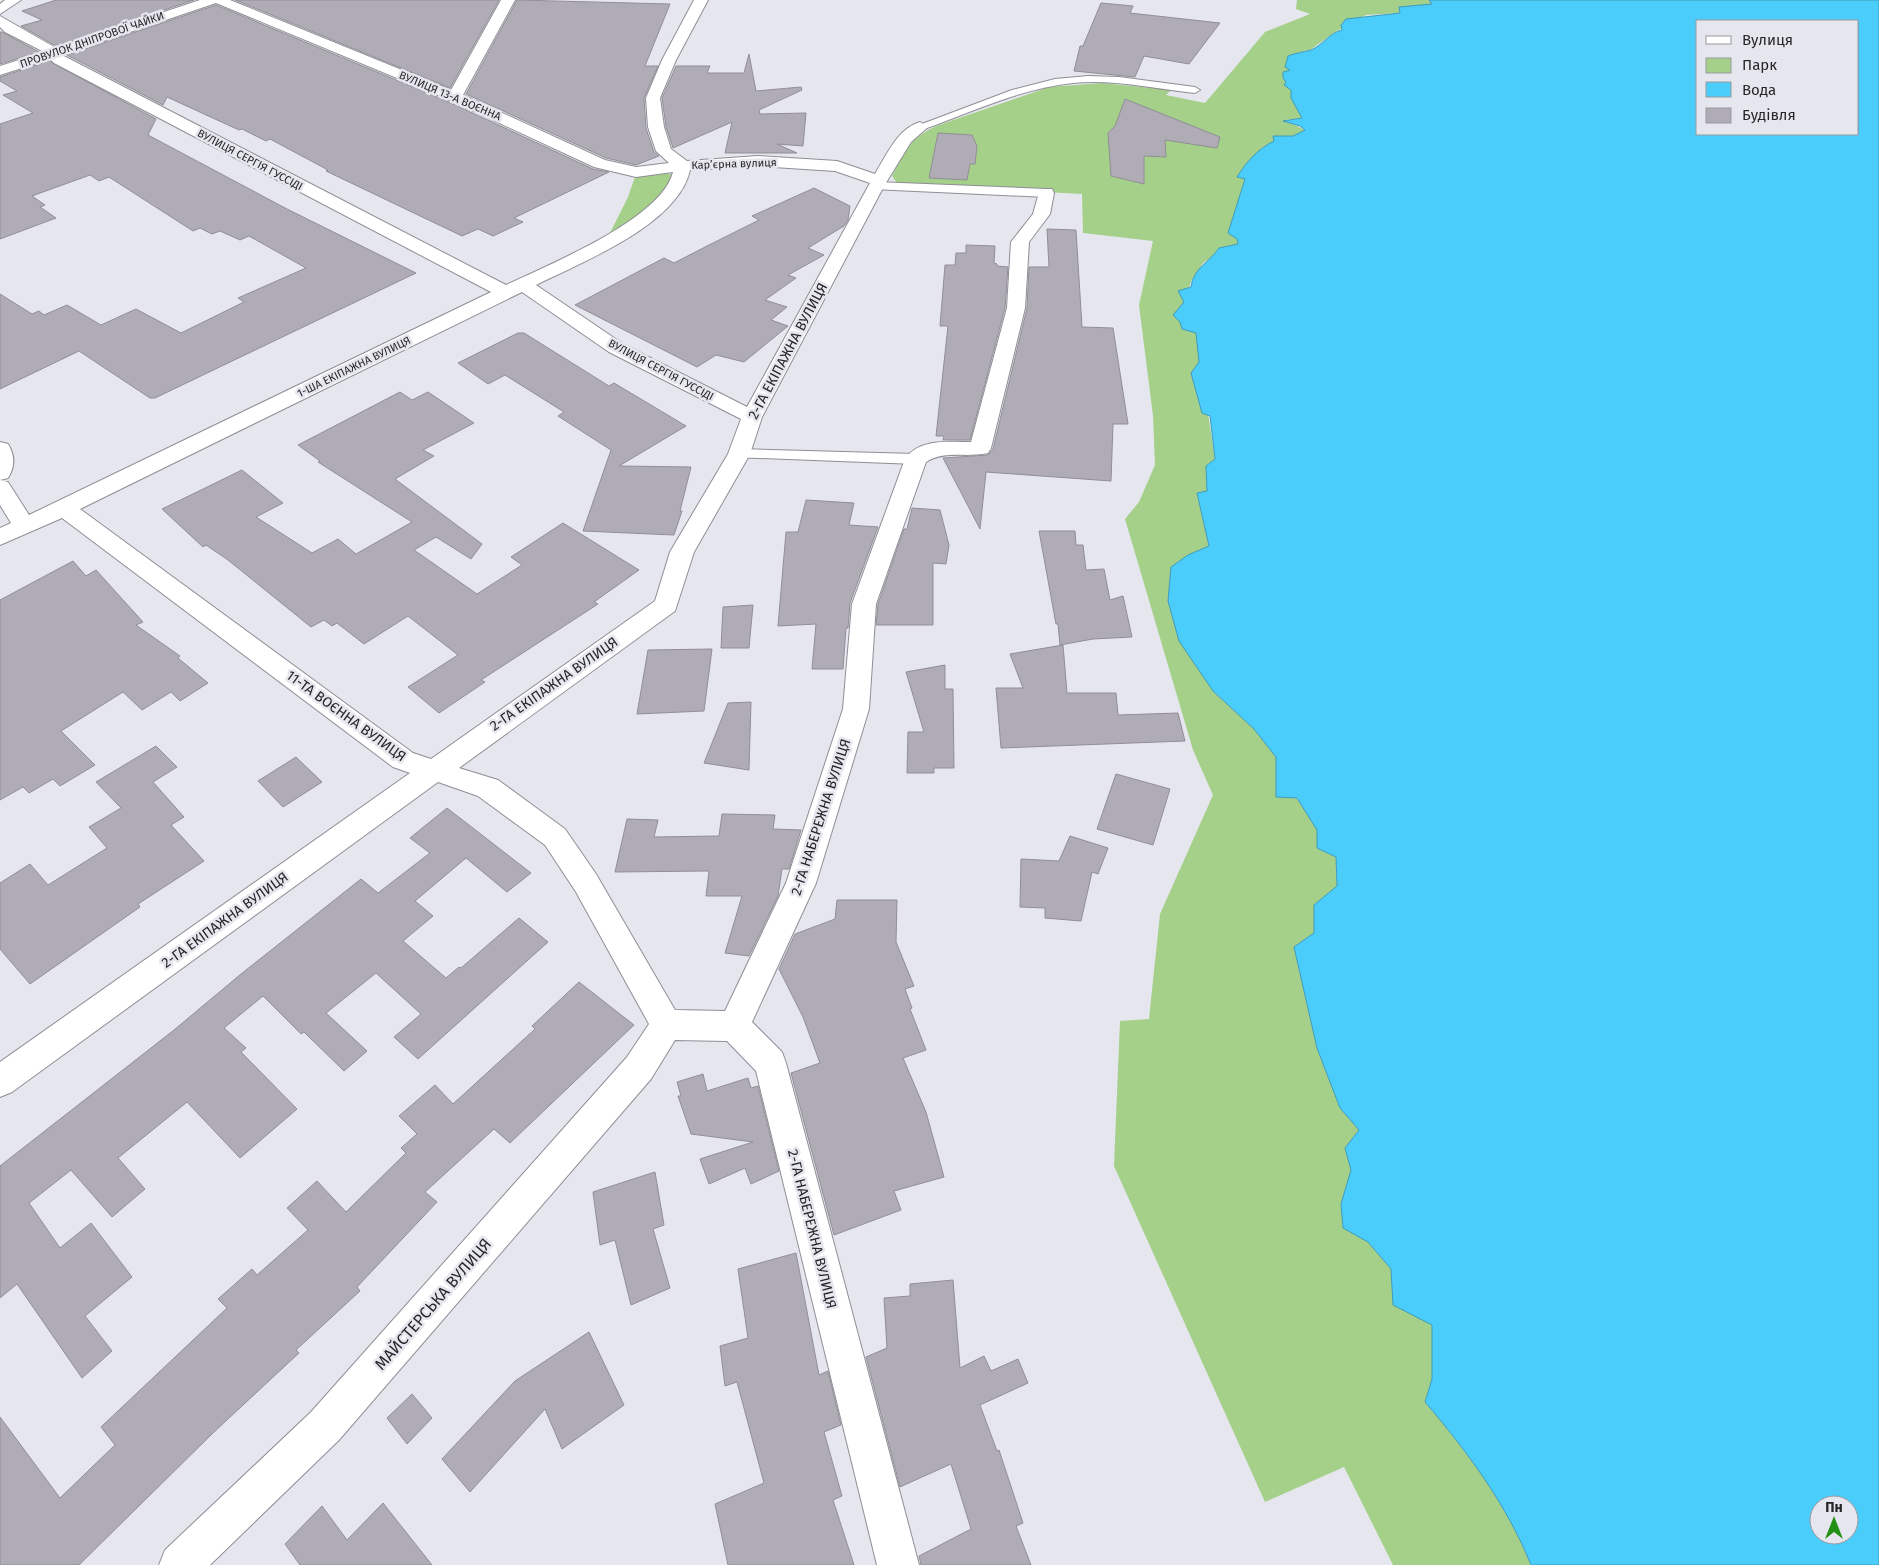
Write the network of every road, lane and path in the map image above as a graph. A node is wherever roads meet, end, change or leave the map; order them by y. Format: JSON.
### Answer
{"nodes":[{"id":1,"x":14,"y":0,"type":"edge"},
{"id":2,"x":213,"y":0,"type":"edge"},
{"id":3,"x":220,"y":0,"type":"edge"},
{"id":4,"x":508,"y":0,"type":"edge"},
{"id":5,"x":701,"y":0,"type":"edge"},
{"id":6,"x":0,"y":10,"type":"edge"},
{"id":7,"x":0,"y":20,"type":"edge"},
{"id":8,"x":52,"y":54,"type":"junction"},
{"id":9,"x":0,"y":71,"type":"edge"},
{"id":10,"x":1195,"y":90,"type":"dead end"},
{"id":11,"x":454,"y":97,"type":"junction"},
{"id":12,"x":920,"y":127,"type":"joint"},
{"id":13,"x":683,"y":166,"type":"junction"},
{"id":14,"x":878,"y":184,"type":"junction"},
{"id":15,"x":1046,"y":193,"type":"joint"},
{"id":16,"x":514,"y":289,"type":"junction"},
{"id":17,"x":752,"y":416,"type":"junction"},
{"id":18,"x":0,"y":449,"type":"edge"},
{"id":19,"x":738,"y":454,"type":"junction"},
{"id":20,"x":916,"y":459,"type":"junction"},
{"id":21,"x":0,"y":473,"type":"edge"},
{"id":22,"x":0,"y":487,"type":"edge"},
{"id":23,"x":64,"y":508,"type":"junction"},
{"id":24,"x":24,"y":525,"type":"junction"},
{"id":25,"x":0,"y":537,"type":"edge"},
{"id":26,"x":434,"y":770,"type":"junction"},
{"id":27,"x":666,"y":1025,"type":"junction"},
{"id":28,"x":734,"y":1026,"type":"junction"},
{"id":29,"x":0,"y":1080,"type":"edge"},
{"id":30,"x":180,"y":1565,"type":"edge"},
{"id":31,"x":898,"y":1565,"type":"edge"}],
"edges":[{"from":1,"to":6,"type":"street"},
{"from":2,"to":8,"type":"street","name":"ПРОВУЛОК ДНІПРОВОЇ ЧАЙКИ"},
{"from":3,"to":11,"type":"street","name":"ВУЛИЦЯ 13-А ВОЄННА"},
{"from":4,"to":11,"type":"street"},
{"from":5,"to":13,"type":"street","name":"Карʼєрна вулиця"},
{"from":7,"to":8,"type":"street","name":"ВУЛИЦЯ СЕРГІЯ ГУССІДІ"},
{"from":8,"to":9,"type":"street","name":"ПРОВУЛОК ДНІПРОВОЇ ЧАЙКИ"},
{"from":8,"to":16,"type":"street","name":"ВУЛИЦЯ СЕРГІЯ ГУССІДІ"},
{"from":10,"to":12,"type":"lane"},
{"from":11,"to":13,"type":"street","name":"ВУЛИЦЯ 13-А ВОЄННА"},
{"from":12,"to":14,"type":"street","name":"2-ГА ЕКІПАЖНА ВУЛИЦЯ"},
{"from":13,"to":14,"type":"street","name":"Карʼєрна вулиця"},
{"from":13,"to":16,"type":"street","name":"1-ША ЕКІПАЖНА ВУЛИЦЯ"},
{"from":14,"to":15,"type":"lane"},
{"from":14,"to":17,"type":"street","name":"2-ГА ЕКІПАЖНА ВУЛИЦЯ"},
{"from":15,"to":20,"type":"street"},
{"from":16,"to":17,"type":"street","name":"ВУЛИЦЯ СЕРГІЯ ГУССІДІ"},
{"from":16,"to":23,"type":"street","name":"1-ША ЕКІПАЖНА ВУЛИЦЯ"},
{"from":17,"to":19,"type":"street","name":"2-ГА ЕКІПАЖНА ВУЛИЦЯ"},
{"from":18,"to":21,"type":"street"},
{"from":19,"to":20,"type":"lane"},
{"from":19,"to":26,"type":"street","name":"2-ГА ЕКІПАЖНА ВУЛИЦЯ"},
{"from":20,"to":28,"type":"street","name":"2-ГА НАБЕРЕЖНА ВУЛИЦЯ"},
{"from":22,"to":24,"type":"street"},
{"from":23,"to":24,"type":"street","name":"1-ША ЕКІПАЖНА ВУЛИЦЯ"},
{"from":23,"to":26,"type":"street","name":"11-ТА ВОЄННА ВУЛИЦЯ"},
{"from":24,"to":25,"type":"street","name":"1-ША ЕКІПАЖНА ВУЛИЦЯ"},
{"from":26,"to":27,"type":"street","name":"11-ТА ВОЄННА ВУЛИЦЯ"},
{"from":26,"to":29,"type":"street","name":"2-ГА ЕКІПАЖНА ВУЛИЦЯ"},
{"from":27,"to":28,"type":"street"},
{"from":27,"to":30,"type":"street","name":"МАЙСТЕРСЬКА ВУЛИЦЯ"},
{"from":28,"to":31,"type":"street","name":"2-ГА НАБЕРЕЖНА ВУЛИЦЯ"}]}
